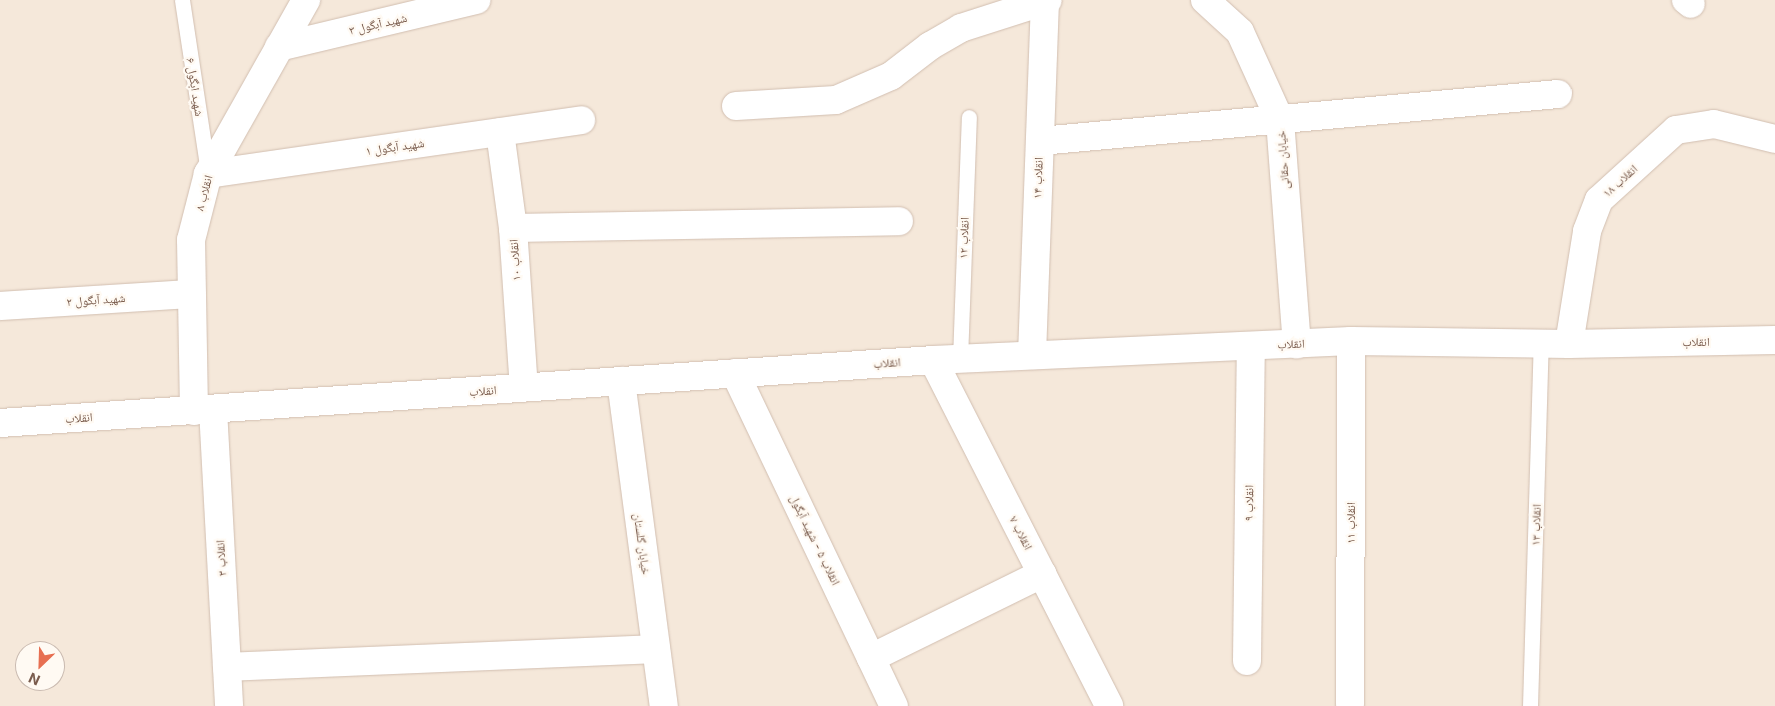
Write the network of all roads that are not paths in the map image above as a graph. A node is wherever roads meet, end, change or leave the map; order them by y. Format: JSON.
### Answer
{"nodes":[{"id":1,"x":182,"y":0,"type":"edge"},
{"id":2,"x":306,"y":0,"type":"edge"},
{"id":3,"x":476,"y":0,"type":"edge"},
{"id":4,"x":1046,"y":0,"type":"edge"},
{"id":5,"x":1205,"y":0,"type":"edge"},
{"id":6,"x":279,"y":47,"type":"junction"},
{"id":7,"x":1558,"y":94,"type":"dead end"},
{"id":8,"x":736,"y":106,"type":"dead end"},
{"id":9,"x":968,"y":117,"type":"dead end"},
{"id":10,"x":582,"y":120,"type":"dead end"},
{"id":11,"x":1280,"y":120,"type":"junction"},
{"id":12,"x":500,"y":132,"type":"junction"},
{"id":13,"x":1775,"y":139,"type":"edge"},
{"id":14,"x":1040,"y":141,"type":"junction"},
{"id":15,"x":208,"y":174,"type":"junction"},
{"id":16,"x":899,"y":221,"type":"dead end"},
{"id":17,"x":513,"y":228,"type":"junction"},
{"id":18,"x":192,"y":294,"type":"junction"},
{"id":19,"x":0,"y":306,"type":"edge"},
{"id":20,"x":1775,"y":340,"type":"edge"},
{"id":21,"x":1351,"y":341,"type":"junction"},
{"id":22,"x":1296,"y":344,"type":"junction"},
{"id":23,"x":1541,"y":344,"type":"junction"},
{"id":24,"x":1569,"y":344,"type":"junction"},
{"id":25,"x":1251,"y":346,"type":"junction"},
{"id":26,"x":1032,"y":355,"type":"junction"},
{"id":27,"x":960,"y":359,"type":"junction"},
{"id":28,"x":933,"y":360,"type":"junction"},
{"id":29,"x":735,"y":373,"type":"junction"},
{"id":30,"x":621,"y":381,"type":"junction"},
{"id":31,"x":524,"y":388,"type":"junction"},
{"id":32,"x":203,"y":410,"type":"junction"},
{"id":33,"x":0,"y":423,"type":"edge"},
{"id":34,"x":1042,"y":574,"type":"junction"},
{"id":35,"x":656,"y":649,"type":"junction"},
{"id":36,"x":871,"y":658,"type":"junction"},
{"id":37,"x":1247,"y":661,"type":"dead end"},
{"id":38,"x":227,"y":667,"type":"junction"},
{"id":39,"x":1350,"y":704,"type":"dead end"},
{"id":40,"x":229,"y":706,"type":"edge"},
{"id":41,"x":664,"y":706,"type":"edge"},
{"id":42,"x":894,"y":706,"type":"edge"},
{"id":43,"x":1109,"y":706,"type":"edge"},
{"id":44,"x":1530,"y":706,"type":"edge"}],
"edges":[{"from":1,"to":15,"type":"lane","name":"شهید ابگول ۶"},
{"from":2,"to":6,"type":"street","name":"انقلاب ۸"},
{"from":3,"to":6,"type":"street","name":"شهید آبگول ۳"},
{"from":4,"to":8,"type":"street"},
{"from":4,"to":14,"type":"street","name":"انقلاب ۱۴"},
{"from":5,"to":11,"type":"street","name":"خیابان حقانی"},
{"from":6,"to":15,"type":"street","name":"انقلاب ۸"},
{"from":7,"to":11,"type":"street"},
{"from":9,"to":27,"type":"lane","name":"انقلاب ۱۲"},
{"from":10,"to":12,"type":"street","name":"شهید آبگول ۱"},
{"from":11,"to":14,"type":"street"},
{"from":11,"to":22,"type":"street","name":"خیابان حقانی"},
{"from":12,"to":15,"type":"street","name":"شهید آبگول ۱"},
{"from":12,"to":17,"type":"street","name":"انقلاب ۱۰"},
{"from":13,"to":24,"type":"street","name":"انقلاب ۱۸"},
{"from":14,"to":26,"type":"street","name":"انقلاب ۱۴"},
{"from":15,"to":18,"type":"street","name":"انقلاب ۸"},
{"from":16,"to":17,"type":"street"},
{"from":17,"to":31,"type":"street","name":"انقلاب ۱۰"},
{"from":18,"to":19,"type":"street","name":"شهید آبگول ۲"},
{"from":18,"to":32,"type":"street","name":"انقلاب ۸"},
{"from":20,"to":24,"type":"street","name":"انقلاب"},
{"from":21,"to":22,"type":"street","name":"انقلاب"},
{"from":21,"to":23,"type":"street","name":"انقلاب"},
{"from":21,"to":39,"type":"street","name":"انقلاب ۱۱"},
{"from":22,"to":25,"type":"street","name":"انقلاب"},
{"from":23,"to":24,"type":"street","name":"انقلاب"},
{"from":23,"to":44,"type":"lane","name":"انقلاب ۱۳"},
{"from":25,"to":26,"type":"street","name":"انقلاب"},
{"from":25,"to":37,"type":"street","name":"انقلاب ۹"},
{"from":26,"to":27,"type":"street","name":"انقلاب"},
{"from":27,"to":28,"type":"street","name":"انقلاب"},
{"from":28,"to":29,"type":"street","name":"انقلاب"},
{"from":28,"to":34,"type":"street","name":"انقلاب ۷"},
{"from":29,"to":30,"type":"street","name":"انقلاب"},
{"from":29,"to":36,"type":"street","name":"انقلاب ۵ - شهید آبگول"},
{"from":30,"to":31,"type":"street","name":"انقلاب"},
{"from":30,"to":35,"type":"street","name":"خیابان گلستان"},
{"from":31,"to":32,"type":"street","name":"انقلاب"},
{"from":32,"to":33,"type":"street","name":"انقلاب"},
{"from":32,"to":38,"type":"street","name":"انقلاب ۳"},
{"from":34,"to":36,"type":"street"},
{"from":34,"to":43,"type":"street","name":"انقلاب ۷"},
{"from":35,"to":38,"type":"street"},
{"from":35,"to":41,"type":"street","name":"خیابان گلستان"},
{"from":36,"to":42,"type":"street","name":"انقلاب ۵ - شهید آبگول"},
{"from":38,"to":40,"type":"street","name":"انقلاب ۳"}]}
